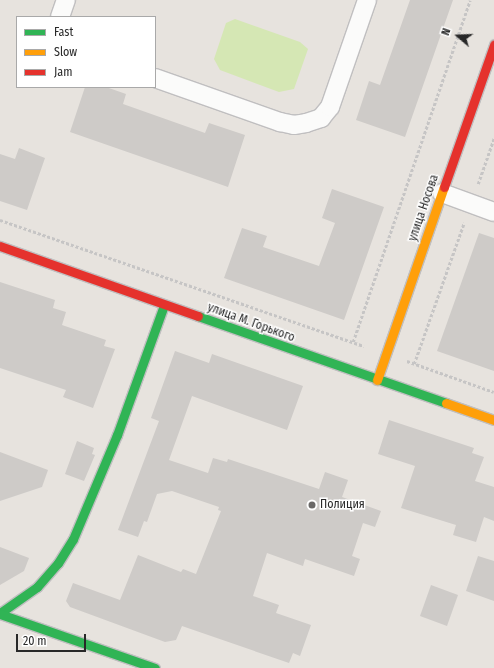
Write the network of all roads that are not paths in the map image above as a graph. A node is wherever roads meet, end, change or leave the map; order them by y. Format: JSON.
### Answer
{"nodes":[{"id":1,"x":66,"y":0,"type":"edge"},
{"id":2,"x":367,"y":0,"type":"edge"},
{"id":3,"x":60,"y":16,"type":"edge"},
{"id":4,"x":494,"y":45,"type":"edge"},
{"id":5,"x":156,"y":78,"type":"edge"},
{"id":6,"x":442,"y":194,"type":"junction"},
{"id":7,"x":494,"y":212,"type":"edge"},
{"id":8,"x":0,"y":246,"type":"edge"},
{"id":9,"x":164,"y":305,"type":"junction"},
{"id":10,"x":377,"y":380,"type":"junction"},
{"id":11,"x":494,"y":420,"type":"edge"},
{"id":12,"x":0,"y":614,"type":"edge"},
{"id":13,"x":155,"y":668,"type":"edge"}],
"edges":[{"from":1,"to":3,"type":"street"},
{"from":2,"to":5,"type":"street"},
{"from":4,"to":6,"type":"street","name":"улица Носова"},
{"from":6,"to":7,"type":"street"},
{"from":6,"to":10,"type":"street","name":"улица Носова"},
{"from":8,"to":9,"type":"street","name":"улица М. Горького"},
{"from":9,"to":10,"type":"street","name":"улица М. Горького"},
{"from":9,"to":12,"type":"street"},
{"from":10,"to":11,"type":"street","name":"улица М. Горького"},
{"from":12,"to":13,"type":"street"}]}
